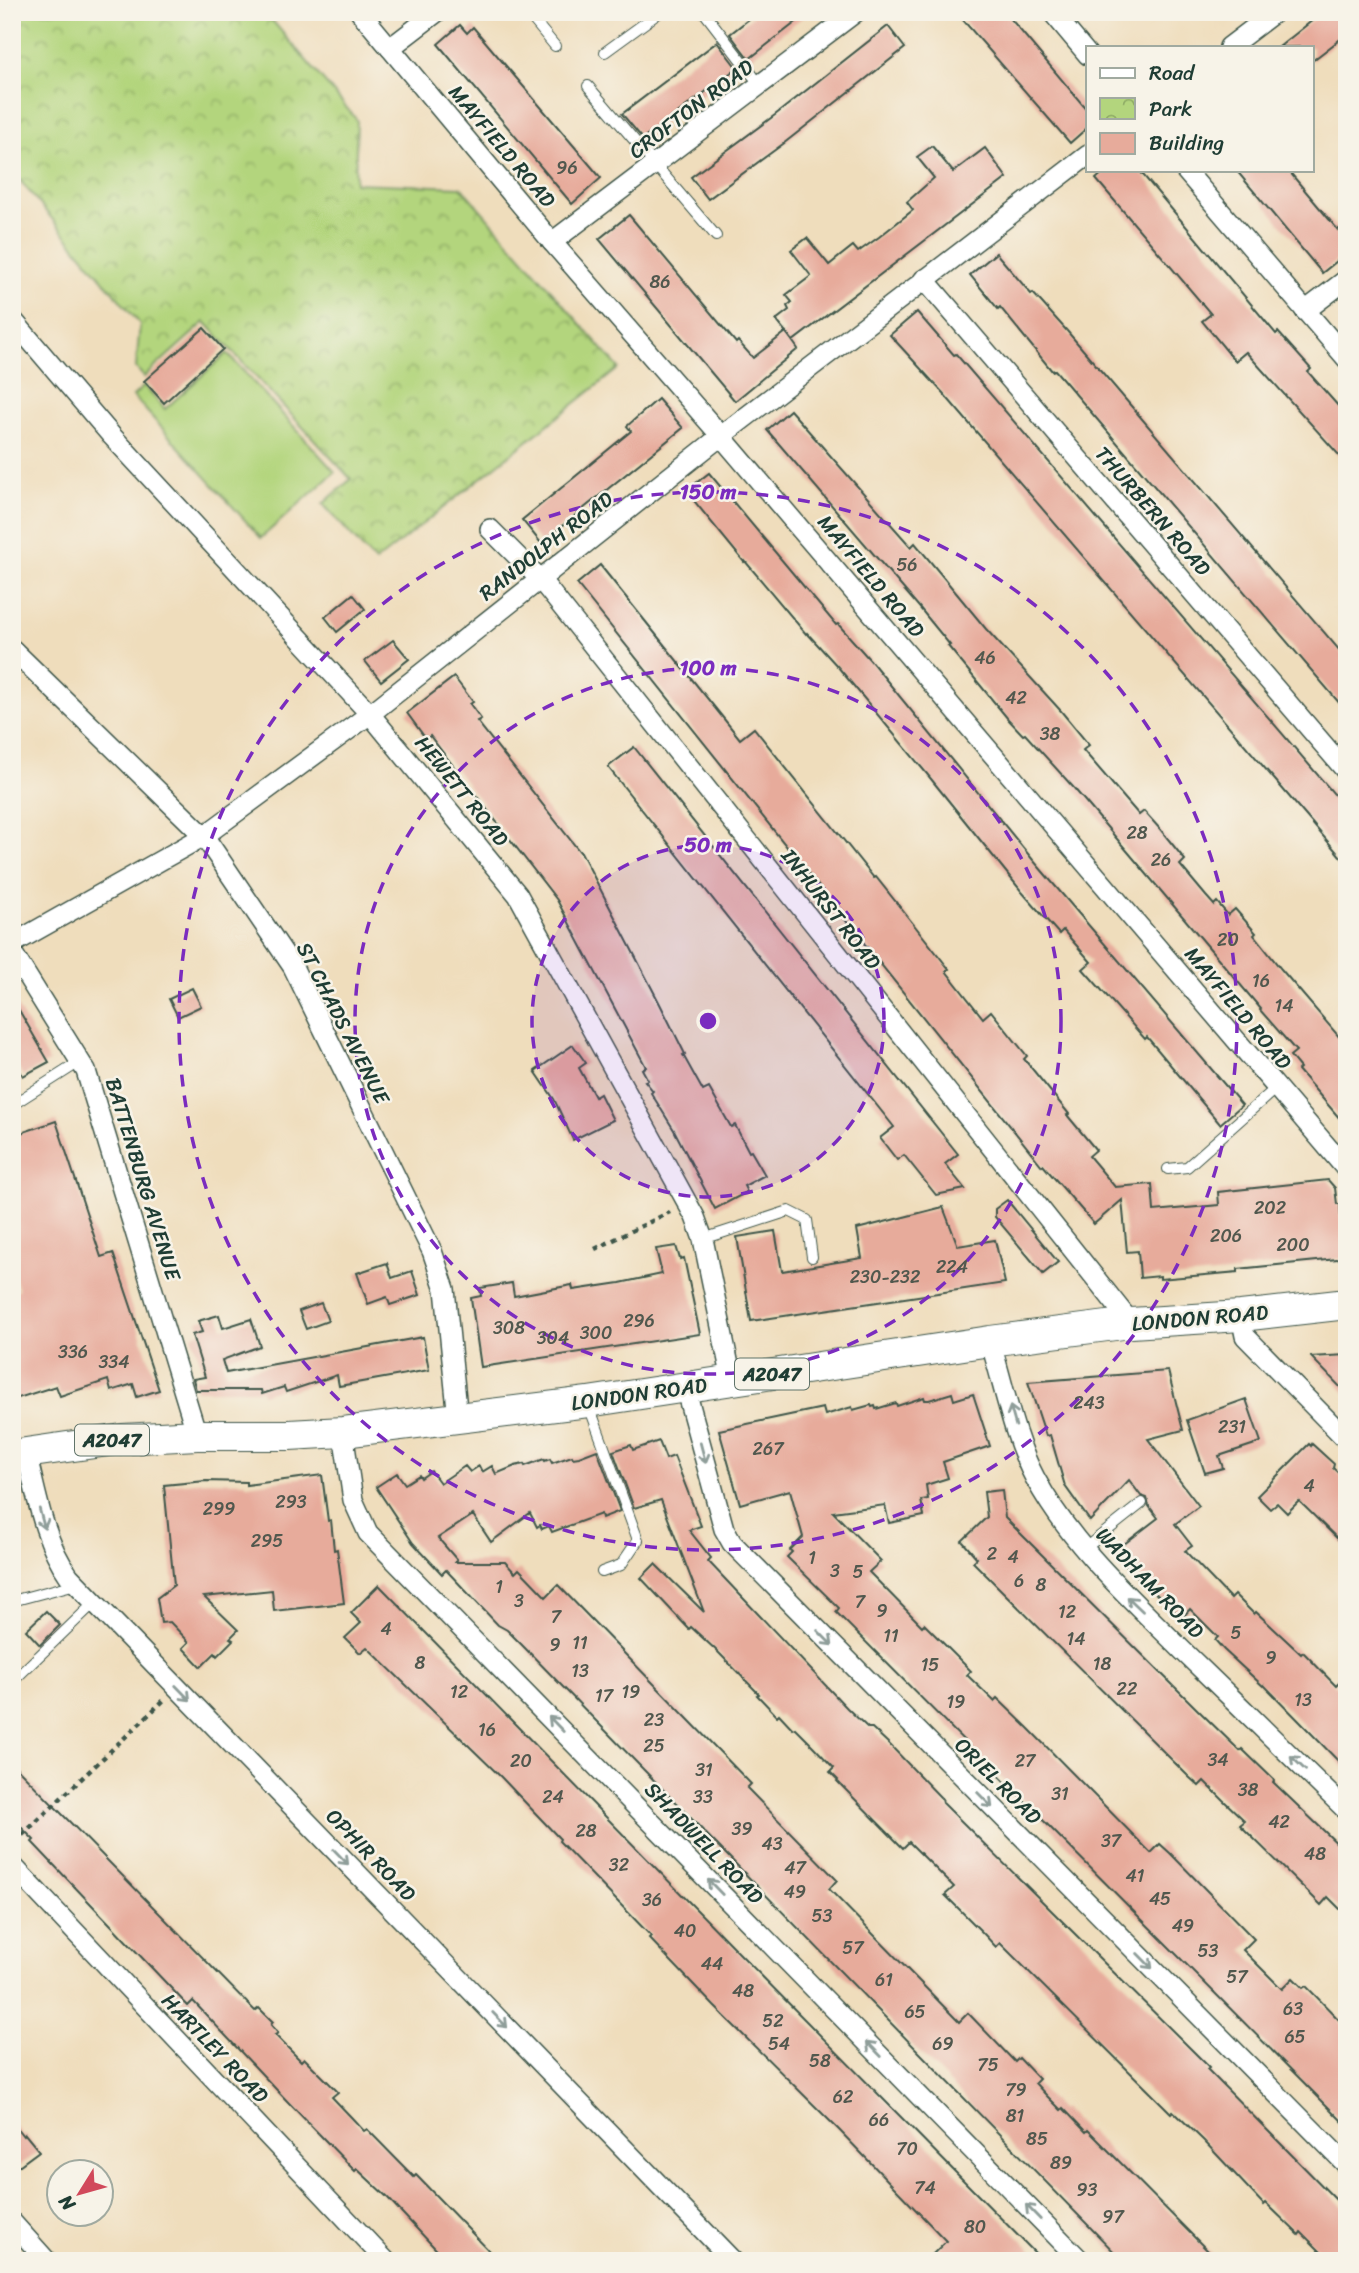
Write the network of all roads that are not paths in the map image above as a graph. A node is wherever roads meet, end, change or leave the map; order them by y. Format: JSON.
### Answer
{"nodes":[{"id":1,"x":360,"y":12,"type":"edge"},
{"id":2,"x":437,"y":12,"type":"edge"},
{"id":3,"x":527,"y":12,"type":"edge"},
{"id":4,"x":660,"y":12,"type":"edge"},
{"id":5,"x":704,"y":12,"type":"edge"},
{"id":6,"x":856,"y":12,"type":"edge"},
{"id":7,"x":1052,"y":12,"type":"edge"},
{"id":8,"x":1275,"y":12,"type":"edge"},
{"id":9,"x":555,"y":46,"type":"dead end"},
{"id":10,"x":1230,"y":46,"type":"edge"},
{"id":11,"x":390,"y":48,"type":"junction"},
{"id":12,"x":606,"y":52,"type":"dead end"},
{"id":13,"x":1086,"y":53,"type":"edge"},
{"id":14,"x":760,"y":85,"type":"junction"},
{"id":15,"x":588,"y":86,"type":"dead end"},
{"id":16,"x":1086,"y":157,"type":"edge"},
{"id":17,"x":655,"y":165,"type":"junction"},
{"id":18,"x":1187,"y":172,"type":"edge"},
{"id":19,"x":716,"y":236,"type":"dead end"},
{"id":20,"x":552,"y":242,"type":"junction"},
{"id":21,"x":924,"y":279,"type":"junction"},
{"id":22,"x":1347,"y":279,"type":"edge"},
{"id":23,"x":1305,"y":311,"type":"junction"},
{"id":24,"x":12,"y":319,"type":"edge"},
{"id":25,"x":1347,"y":359,"type":"edge"},
{"id":26,"x":721,"y":436,"type":"junction"},
{"id":27,"x":489,"y":529,"type":"dead end"},
{"id":28,"x":540,"y":579,"type":"junction"},
{"id":29,"x":12,"y":649,"type":"edge"},
{"id":30,"x":370,"y":714,"type":"junction"},
{"id":31,"x":1347,"y":772,"type":"edge"},
{"id":32,"x":204,"y":836,"type":"junction"},
{"id":33,"x":12,"y":944,"type":"edge"},
{"id":34,"x":12,"y":952,"type":"edge"},
{"id":35,"x":81,"y":1061,"type":"junction"},
{"id":36,"x":1276,"y":1088,"type":"junction"},
{"id":37,"x":12,"y":1105,"type":"edge"},
{"id":38,"x":1168,"y":1170,"type":"dead end"},
{"id":39,"x":1347,"y":1170,"type":"edge"},
{"id":40,"x":703,"y":1240,"type":"junction"},
{"id":41,"x":812,"y":1257,"type":"dead end"},
{"id":42,"x":1347,"y":1304,"type":"edge"},
{"id":43,"x":1241,"y":1316,"type":"junction"},
{"id":44,"x":1131,"y":1324,"type":"junction"},
{"id":45,"x":990,"y":1341,"type":"junction"},
{"id":46,"x":732,"y":1380,"type":"junction"},
{"id":47,"x":685,"y":1387,"type":"junction"},
{"id":48,"x":588,"y":1402,"type":"junction"},
{"id":49,"x":458,"y":1419,"type":"junction"},
{"id":50,"x":343,"y":1432,"type":"junction"},
{"id":51,"x":197,"y":1434,"type":"junction"},
{"id":52,"x":1347,"y":1440,"type":"edge"},
{"id":53,"x":19,"y":1454,"type":"edge"},
{"id":54,"x":1142,"y":1503,"type":"dead end"},
{"id":55,"x":1084,"y":1549,"type":"junction"},
{"id":56,"x":603,"y":1572,"type":"dead end"},
{"id":57,"x":77,"y":1584,"type":"junction"},
{"id":58,"x":12,"y":1601,"type":"edge"},
{"id":59,"x":94,"y":1603,"type":"junction"},
{"id":60,"x":12,"y":1682,"type":"edge"},
{"id":61,"x":1347,"y":1811,"type":"edge"},
{"id":62,"x":12,"y":1865,"type":"edge"},
{"id":63,"x":1347,"y":2165,"type":"edge"},
{"id":64,"x":12,"y":2222,"type":"edge"},
{"id":65,"x":47,"y":2261,"type":"edge"},
{"id":66,"x":386,"y":2261,"type":"edge"},
{"id":67,"x":733,"y":2261,"type":"edge"},
{"id":68,"x":1081,"y":2261,"type":"edge"}],
"edges":[{"from":1,"to":11,"type":"street","name":"MAYFIELD ROAD"},
{"from":2,"to":11,"type":"street"},
{"from":3,"to":9,"type":"lane"},
{"from":4,"to":12,"type":"lane"},
{"from":5,"to":14,"type":"lane"},
{"from":6,"to":14,"type":"street","name":"CROFTON ROAD"},
{"from":7,"to":13,"type":"street"},
{"from":8,"to":10,"type":"street"},
{"from":11,"to":20,"type":"street","name":"MAYFIELD ROAD"},
{"from":14,"to":17,"type":"street","name":"CROFTON ROAD"},
{"from":15,"to":17,"type":"lane"},
{"from":16,"to":21,"type":"street","name":"RANDOLPH ROAD"},
{"from":17,"to":19,"type":"lane"},
{"from":17,"to":20,"type":"street","name":"CROFTON ROAD"},
{"from":18,"to":23,"type":"street"},
{"from":20,"to":26,"type":"street","name":"MAYFIELD ROAD"},
{"from":21,"to":26,"type":"street","name":"RANDOLPH ROAD"},
{"from":21,"to":31,"type":"street","name":"THURBERN ROAD"},
{"from":22,"to":23,"type":"street"},
{"from":23,"to":25,"type":"street"},
{"from":24,"to":30,"type":"street","name":"HEWETT ROAD"},
{"from":26,"to":28,"type":"street","name":"RANDOLPH ROAD"},
{"from":26,"to":36,"type":"street","name":"MAYFIELD ROAD"},
{"from":27,"to":28,"type":"street","name":"INHURST ROAD"},
{"from":28,"to":30,"type":"street","name":"RANDOLPH ROAD"},
{"from":28,"to":44,"type":"street","name":"INHURST ROAD"},
{"from":29,"to":32,"type":"street","name":"ST CHADS AVENUE"},
{"from":30,"to":32,"type":"street","name":"RANDOLPH ROAD"},
{"from":30,"to":40,"type":"street","name":"HEWETT ROAD"},
{"from":32,"to":33,"type":"street","name":"RANDOLPH ROAD"},
{"from":32,"to":49,"type":"street","name":"ST CHADS AVENUE"},
{"from":34,"to":35,"type":"street","name":"BATTENBURG AVENUE"},
{"from":35,"to":37,"type":"lane"},
{"from":35,"to":51,"type":"street","name":"BATTENBURG AVENUE"},
{"from":36,"to":38,"type":"lane"},
{"from":36,"to":39,"type":"street","name":"MAYFIELD ROAD"},
{"from":40,"to":41,"type":"lane"},
{"from":40,"to":46,"type":"street","name":"HEWETT ROAD"},
{"from":42,"to":43,"type":"main road","name":"LONDON ROAD","number":"A2047"},
{"from":43,"to":44,"type":"main road","name":"LONDON ROAD","number":"A2047"},
{"from":43,"to":52,"type":"street"},
{"from":44,"to":45,"type":"main road","name":"LONDON ROAD","number":"A2047"},
{"from":45,"to":46,"type":"main road","name":"LONDON ROAD","number":"A2047"},
{"from":55,"to":45,"type":"street","name":"WADHAM ROAD","one_way":true},
{"from":46,"to":47,"type":"main road","name":"LONDON ROAD","number":"A2047"},
{"from":47,"to":48,"type":"main road","name":"LONDON ROAD","number":"A2047"},
{"from":47,"to":63,"type":"street","name":"ORIEL ROAD","one_way":true},
{"from":48,"to":49,"type":"main road","name":"LONDON ROAD","number":"A2047"},
{"from":48,"to":56,"type":"lane"},
{"from":49,"to":50,"type":"main road","name":"LONDON ROAD","number":"A2047"},
{"from":50,"to":51,"type":"main road","name":"LONDON ROAD","number":"A2047"},
{"from":68,"to":50,"type":"street","name":"SHADWELL ROAD","one_way":true},
{"from":51,"to":53,"type":"main road","name":"LONDON ROAD","number":"A2047"},
{"from":53,"to":57,"type":"street","name":"OPHIR ROAD","one_way":true},
{"from":54,"to":55,"type":"lane"},
{"from":61,"to":55,"type":"street","name":"WADHAM ROAD","one_way":true},
{"from":57,"to":58,"type":"lane"},
{"from":57,"to":59,"type":"street","name":"OPHIR ROAD"},
{"from":59,"to":60,"type":"lane"},
{"from":59,"to":67,"type":"street","name":"OPHIR ROAD","one_way":true},
{"from":62,"to":66,"type":"street","name":"HARTLEY ROAD"},
{"from":64,"to":65,"type":"street"}]}
